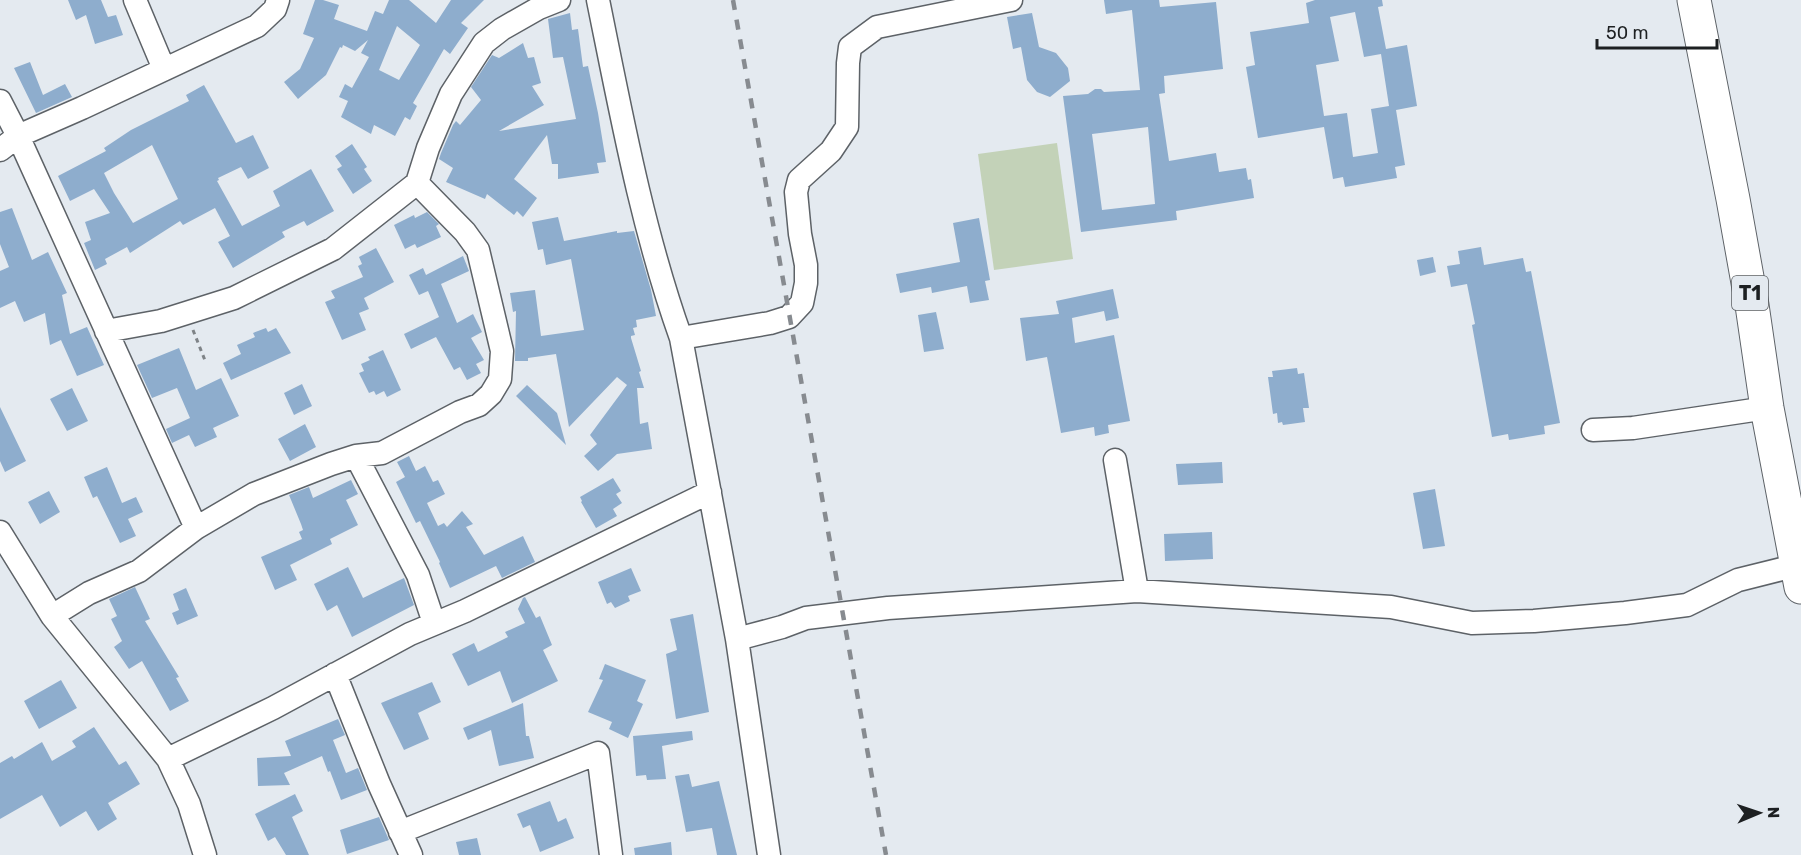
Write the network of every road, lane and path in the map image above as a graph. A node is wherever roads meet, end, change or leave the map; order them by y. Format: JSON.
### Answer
{"nodes":[{"id":1,"x":135,"y":0,"type":"edge"},
{"id":2,"x":278,"y":0,"type":"edge"},
{"id":3,"x":559,"y":0,"type":"edge"},
{"id":4,"x":598,"y":0,"type":"edge"},
{"id":5,"x":1011,"y":0,"type":"edge"},
{"id":6,"x":1694,"y":0,"type":"edge"},
{"id":7,"x":164,"y":69,"type":"junction"},
{"id":8,"x":0,"y":101,"type":"edge"},
{"id":9,"x":9,"y":143,"type":"edge"},
{"id":10,"x":417,"y":183,"type":"junction"},
{"id":11,"x":188,"y":314,"type":"junction"},
{"id":12,"x":106,"y":331,"type":"junction"},
{"id":13,"x":681,"y":338,"type":"junction"},
{"id":14,"x":206,"y":363,"type":"dead end"},
{"id":15,"x":1767,"y":408,"type":"junction"},
{"id":16,"x":1593,"y":430,"type":"dead end"},
{"id":17,"x":356,"y":456,"type":"junction"},
{"id":18,"x":1115,"y":460,"type":"dead end"},
{"id":19,"x":710,"y":492,"type":"junction"},
{"id":20,"x":196,"y":528,"type":"junction"},
{"id":21,"x":0,"y":532,"type":"edge"},
{"id":22,"x":1799,"y":576,"type":"edge"},
{"id":23,"x":1137,"y":591,"type":"junction"},
{"id":24,"x":52,"y":616,"type":"junction"},
{"id":25,"x":434,"y":623,"type":"junction"},
{"id":26,"x":737,"y":639,"type":"junction"},
{"id":27,"x":335,"y":674,"type":"junction"},
{"id":28,"x":168,"y":759,"type":"junction"},
{"id":29,"x":400,"y":832,"type":"junction"},
{"id":30,"x":205,"y":855,"type":"edge"},
{"id":31,"x":411,"y":855,"type":"edge"},
{"id":32,"x":611,"y":855,"type":"edge"},
{"id":33,"x":769,"y":855,"type":"edge"}],
"edges":[{"from":1,"to":7,"type":"street"},
{"from":2,"to":7,"type":"street"},
{"from":3,"to":10,"type":"street"},
{"from":4,"to":13,"type":"street"},
{"from":5,"to":13,"type":"street"},
{"from":6,"to":15,"type":"highway","number":"T1"},
{"from":7,"to":9,"type":"street"},
{"from":8,"to":9,"type":"street"},
{"from":9,"to":12,"type":"street"},
{"from":10,"to":11,"type":"street"},
{"from":10,"to":17,"type":"street"},
{"from":11,"to":12,"type":"street"},
{"from":11,"to":14,"type":"path"},
{"from":12,"to":20,"type":"street"},
{"from":13,"to":19,"type":"street"},
{"from":15,"to":16,"type":"street"},
{"from":15,"to":22,"type":"highway","number":"T1"},
{"from":17,"to":20,"type":"street"},
{"from":17,"to":25,"type":"street"},
{"from":18,"to":23,"type":"street"},
{"from":19,"to":25,"type":"street"},
{"from":19,"to":26,"type":"street"},
{"from":20,"to":24,"type":"street"},
{"from":21,"to":24,"type":"street"},
{"from":22,"to":23,"type":"street"},
{"from":23,"to":26,"type":"street"},
{"from":24,"to":28,"type":"street"},
{"from":25,"to":27,"type":"street"},
{"from":26,"to":33,"type":"street"},
{"from":27,"to":28,"type":"street"},
{"from":27,"to":29,"type":"street"},
{"from":28,"to":30,"type":"street"},
{"from":29,"to":31,"type":"street"},
{"from":29,"to":32,"type":"street"}]}
